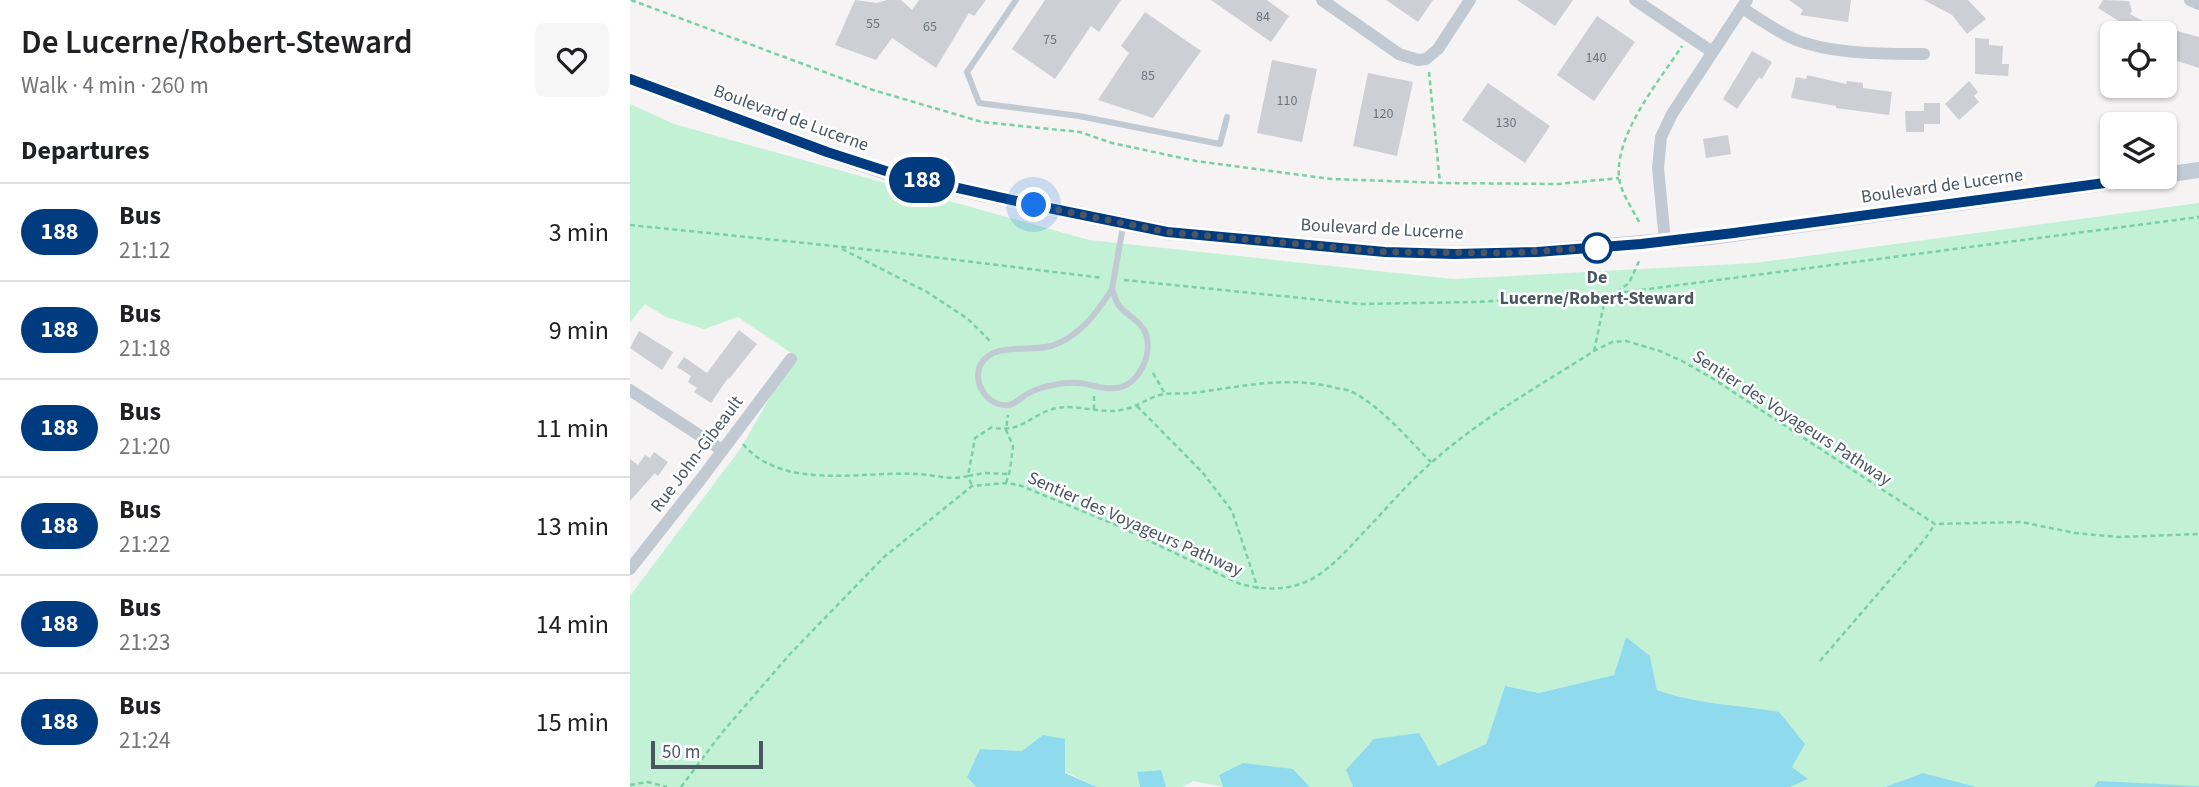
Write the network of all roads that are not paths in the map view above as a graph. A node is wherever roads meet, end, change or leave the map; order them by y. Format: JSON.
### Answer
{"nodes":[{"id":1,"x":1016,"y":0,"type":"edge"},
{"id":2,"x":1322,"y":0,"type":"edge"},
{"id":3,"x":1470,"y":0,"type":"edge"},
{"id":4,"x":1635,"y":0,"type":"edge"},
{"id":5,"x":2190,"y":0,"type":"edge"},
{"id":6,"x":1744,"y":4,"type":"edge"},
{"id":7,"x":2199,"y":4,"type":"edge"},
{"id":8,"x":1711,"y":51,"type":"junction"},
{"id":9,"x":1924,"y":54,"type":"dead end"},
{"id":10,"x":630,"y":79,"type":"edge"},
{"id":11,"x":1227,"y":117,"type":"dead end"},
{"id":12,"x":2199,"y":170,"type":"edge"},
{"id":13,"x":2177,"y":173,"type":"edge"},
{"id":14,"x":2100,"y":184,"type":"edge"},
{"id":15,"x":1124,"y":224,"type":"junction"},
{"id":16,"x":1665,"y":241,"type":"junction"},
{"id":17,"x":1112,"y":289,"type":"junction"},
{"id":18,"x":791,"y":359,"type":"dead end"},
{"id":19,"x":630,"y":390,"type":"edge"},
{"id":20,"x":722,"y":450,"type":"junction"},
{"id":21,"x":630,"y":569,"type":"edge"}],
"edges":[{"from":1,"to":11,"type":"lane"},
{"from":2,"to":3,"type":"street"},
{"from":4,"to":8,"type":"street"},
{"from":5,"to":7,"type":"street"},
{"from":6,"to":8,"type":"street"},
{"from":6,"to":9,"type":"street"},
{"from":8,"to":16,"type":"street"},
{"from":10,"to":15,"type":"main road","name":"Boulevard de Lucerne"},
{"from":12,"to":13,"type":"main road"},
{"from":14,"to":16,"type":"main road","name":"Boulevard de Lucerne"},
{"from":15,"to":16,"type":"main road","name":"Boulevard de Lucerne"},
{"from":15,"to":17,"type":"lane"},
{"from":17,"to":17,"type":"lane"},
{"from":18,"to":20,"type":"street","name":"Rue John-Gibeault"},
{"from":19,"to":20,"type":"street"},
{"from":20,"to":21,"type":"street","name":"Rue John-Gibeault"}]}
